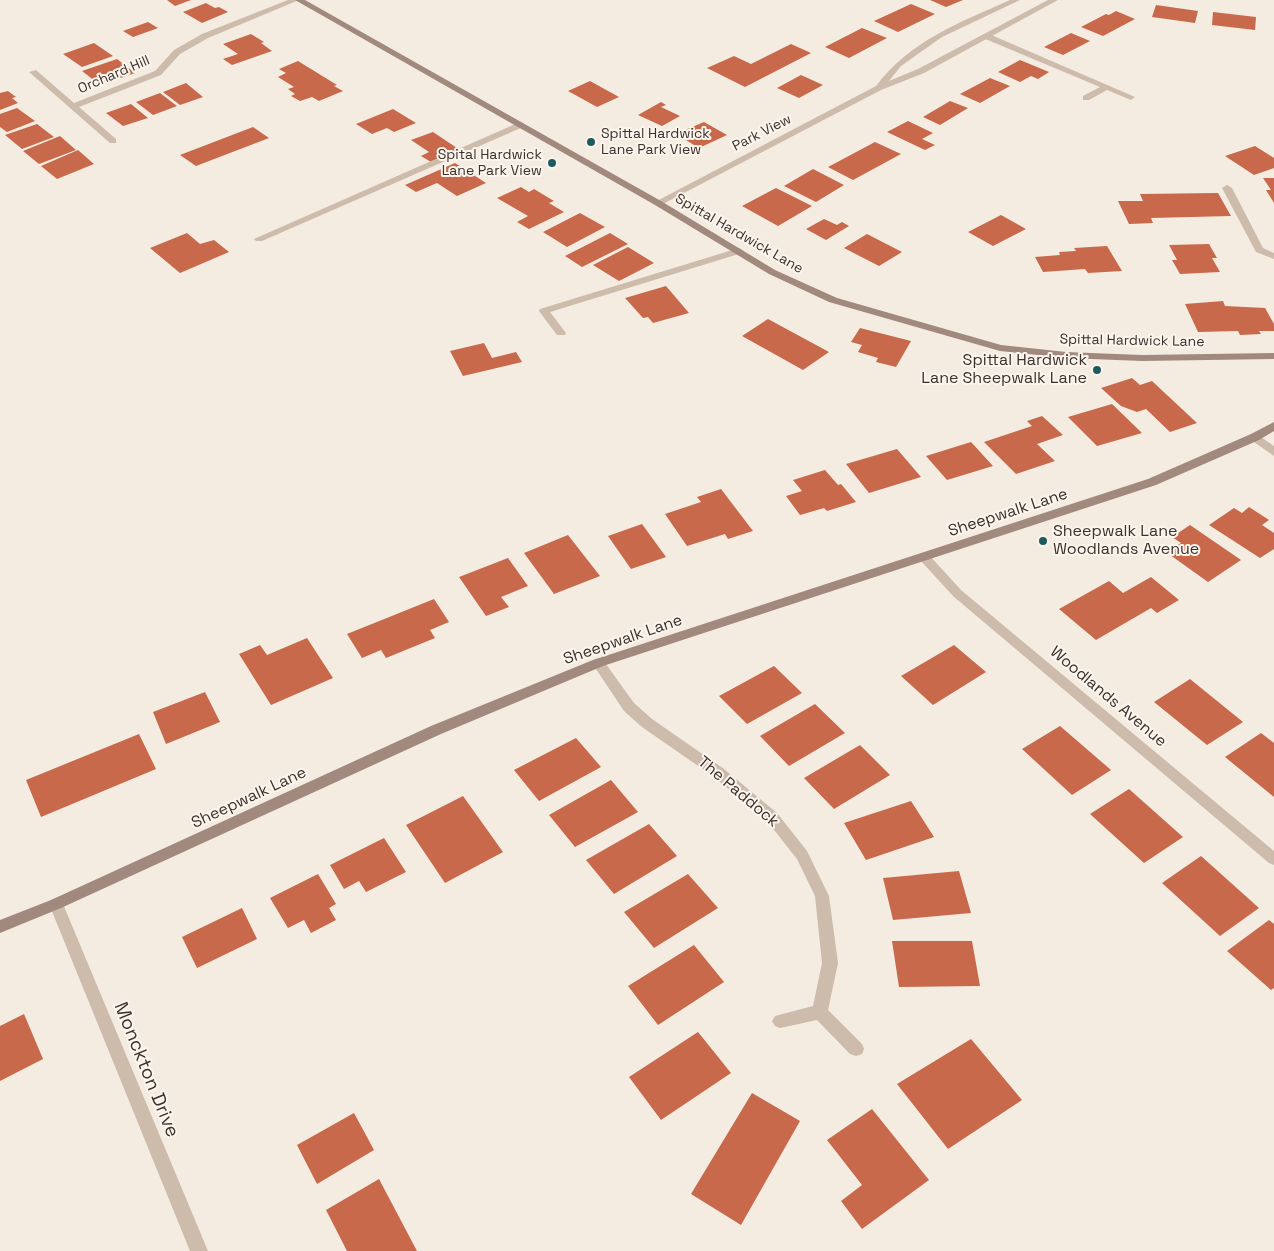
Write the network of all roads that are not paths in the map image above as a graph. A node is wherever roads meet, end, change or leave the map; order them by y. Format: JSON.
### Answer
{"nodes":[{"id":1,"x":295,"y":0,"type":"edge"},
{"id":2,"x":299,"y":0,"type":"edge"},
{"id":3,"x":1016,"y":0,"type":"edge"},
{"id":4,"x":1054,"y":0,"type":"edge"},
{"id":5,"x":986,"y":36,"type":"junction"},
{"id":6,"x":33,"y":72,"type":"dead end"},
{"id":7,"x":1107,"y":87,"type":"junction"},
{"id":8,"x":878,"y":88,"type":"junction"},
{"id":9,"x":1131,"y":97,"type":"dead end"},
{"id":10,"x":1086,"y":98,"type":"dead end"},
{"id":11,"x":74,"y":106,"type":"junction"},
{"id":12,"x":520,"y":124,"type":"junction"},
{"id":13,"x":113,"y":141,"type":"dead end"},
{"id":14,"x":1227,"y":188,"type":"dead end"},
{"id":15,"x":658,"y":203,"type":"junction"},
{"id":16,"x":259,"y":239,"type":"dead end"},
{"id":17,"x":739,"y":251,"type":"junction"},
{"id":18,"x":1274,"y":256,"type":"edge"},
{"id":19,"x":561,"y":333,"type":"dead end"},
{"id":20,"x":1273,"y":356,"type":"edge"},
{"id":21,"x":1274,"y":426,"type":"edge"},
{"id":22,"x":1255,"y":437,"type":"junction"},
{"id":23,"x":1274,"y":452,"type":"edge"},
{"id":24,"x":925,"y":558,"type":"junction"},
{"id":25,"x":598,"y":663,"type":"junction"},
{"id":26,"x":1274,"y":859,"type":"edge"},
{"id":27,"x":56,"y":904,"type":"junction"},
{"id":28,"x":0,"y":927,"type":"edge"},
{"id":29,"x":820,"y":1012,"type":"junction"},
{"id":30,"x":780,"y":1021,"type":"dead end"},
{"id":31,"x":856,"y":1049,"type":"dead end"},
{"id":32,"x":199,"y":1251,"type":"edge"}],
"edges":[{"from":1,"to":11,"type":"street","name":"Orchard Hill"},
{"from":2,"to":12,"type":"street","name":"Spittal Hardwick Lane"},
{"from":3,"to":8,"type":"street","name":"Park View"},
{"from":4,"to":5,"type":"street","name":"Park View"},
{"from":5,"to":7,"type":"street"},
{"from":5,"to":8,"type":"street","name":"Park View"},
{"from":6,"to":11,"type":"street"},
{"from":7,"to":9,"type":"street"},
{"from":7,"to":10,"type":"street"},
{"from":8,"to":15,"type":"street","name":"Park View"},
{"from":11,"to":13,"type":"street"},
{"from":12,"to":15,"type":"street","name":"Spittal Hardwick Lane"},
{"from":12,"to":16,"type":"street"},
{"from":14,"to":18,"type":"street"},
{"from":15,"to":17,"type":"street","name":"Spittal Hardwick Lane"},
{"from":17,"to":19,"type":"street"},
{"from":17,"to":20,"type":"street","name":"Spittal Hardwick Lane"},
{"from":21,"to":22,"type":"street","name":"Sheepwalk Lane"},
{"from":22,"to":23,"type":"street"},
{"from":22,"to":24,"type":"street","name":"Sheepwalk Lane"},
{"from":24,"to":25,"type":"street","name":"Sheepwalk Lane"},
{"from":24,"to":26,"type":"street","name":"Woodlands Avenue"},
{"from":25,"to":27,"type":"street","name":"Sheepwalk Lane"},
{"from":25,"to":29,"type":"street","name":"The Paddock"},
{"from":27,"to":28,"type":"street","name":"Sheepwalk Lane"},
{"from":27,"to":32,"type":"street","name":"Monckton Drive"},
{"from":29,"to":30,"type":"street"},
{"from":29,"to":31,"type":"street"}]}
